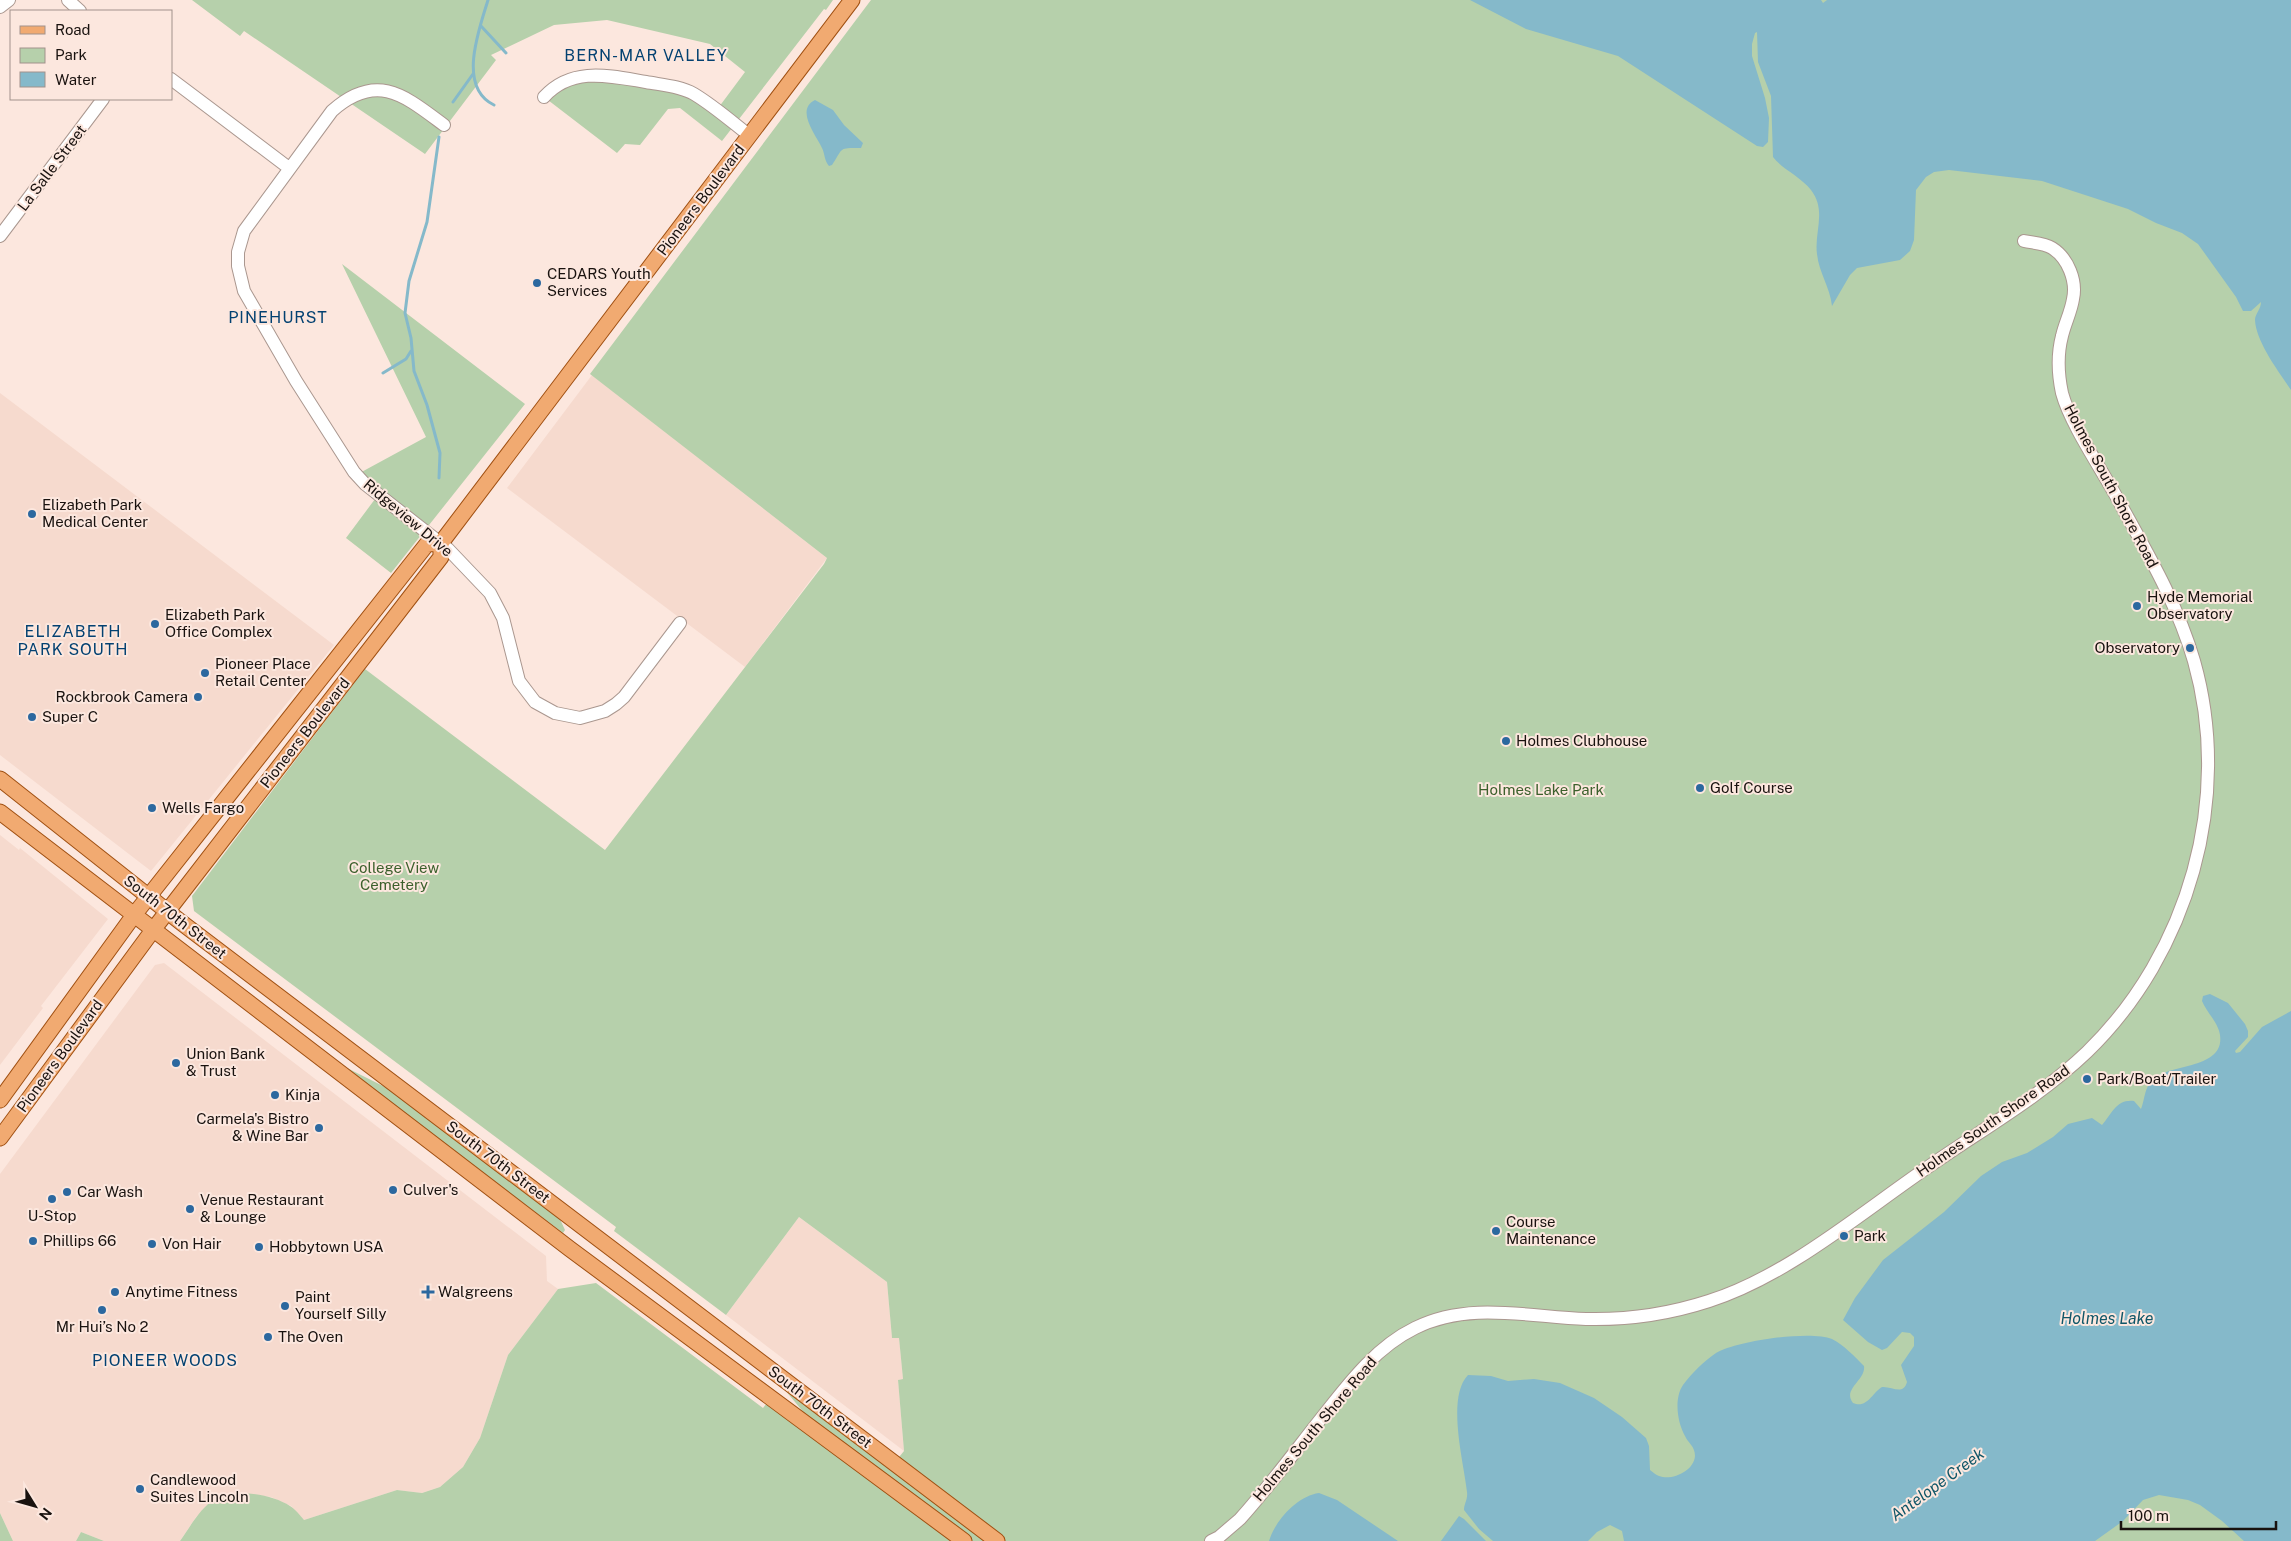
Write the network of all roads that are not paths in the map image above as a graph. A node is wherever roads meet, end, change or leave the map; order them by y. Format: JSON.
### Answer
{"nodes":[{"id":1,"x":8,"y":0,"type":"edge"},
{"id":2,"x":68,"y":0,"type":"edge"},
{"id":3,"x":852,"y":0,"type":"edge"},
{"id":4,"x":0,"y":7,"type":"edge"},
{"id":5,"x":79,"y":10,"type":"edge"},
{"id":6,"x":172,"y":80,"type":"edge"},
{"id":7,"x":544,"y":96,"type":"dead end"},
{"id":8,"x":102,"y":100,"type":"edge"},
{"id":9,"x":444,"y":125,"type":"dead end"},
{"id":10,"x":750,"y":136,"type":"junction"},
{"id":11,"x":289,"y":168,"type":"junction"},
{"id":12,"x":0,"y":236,"type":"edge"},
{"id":13,"x":2024,"y":241,"type":"dead end"},
{"id":14,"x":441,"y":543,"type":"junction"},
{"id":15,"x":680,"y":623,"type":"dead end"},
{"id":16,"x":0,"y":779,"type":"edge"},
{"id":17,"x":0,"y":812,"type":"edge"},
{"id":18,"x":148,"y":896,"type":"junction"},
{"id":19,"x":167,"y":912,"type":"junction"},
{"id":20,"x":134,"y":915,"type":"junction"},
{"id":21,"x":153,"y":930,"type":"junction"},
{"id":22,"x":0,"y":1100,"type":"edge"},
{"id":23,"x":0,"y":1138,"type":"edge"},
{"id":24,"x":964,"y":1541,"type":"edge"},
{"id":25,"x":997,"y":1541,"type":"edge"},
{"id":26,"x":1211,"y":1541,"type":"edge"}],
"edges":[{"from":1,"to":4,"type":"street"},
{"from":2,"to":5,"type":"street"},
{"from":3,"to":10,"type":"main road","name":"Pioneers Boulevard"},
{"from":6,"to":11,"type":"street"},
{"from":7,"to":10,"type":"street"},
{"from":8,"to":12,"type":"street","name":"La Salle Street"},
{"from":9,"to":11,"type":"street","name":"Ridgeview Drive"},
{"from":10,"to":14,"type":"main road","name":"Pioneers Boulevard"},
{"from":11,"to":14,"type":"street","name":"Ridgeview Drive"},
{"from":13,"to":26,"type":"street","name":"Holmes South Shore Road"},
{"from":14,"to":15,"type":"street","name":"Ridgeview Drive"},
{"from":14,"to":18,"type":"main road","name":"Pioneers Boulevard"},
{"from":14,"to":19,"type":"main road","name":"Pioneers Boulevard"},
{"from":16,"to":18,"type":"main road","name":"South 70th Street"},
{"from":17,"to":20,"type":"main road","name":"South 70th Street"},
{"from":18,"to":19,"type":"main road","name":"South 70th Street"},
{"from":18,"to":20,"type":"main road","name":"Pioneers Boulevard"},
{"from":19,"to":21,"type":"main road","name":"Pioneers Boulevard"},
{"from":19,"to":25,"type":"main road","name":"South 70th Street"},
{"from":20,"to":21,"type":"main road","name":"South 70th Street"},
{"from":20,"to":22,"type":"main road","name":"Pioneers Boulevard"},
{"from":21,"to":23,"type":"main road","name":"Pioneers Boulevard"},
{"from":21,"to":24,"type":"main road","name":"South 70th Street"}]}
